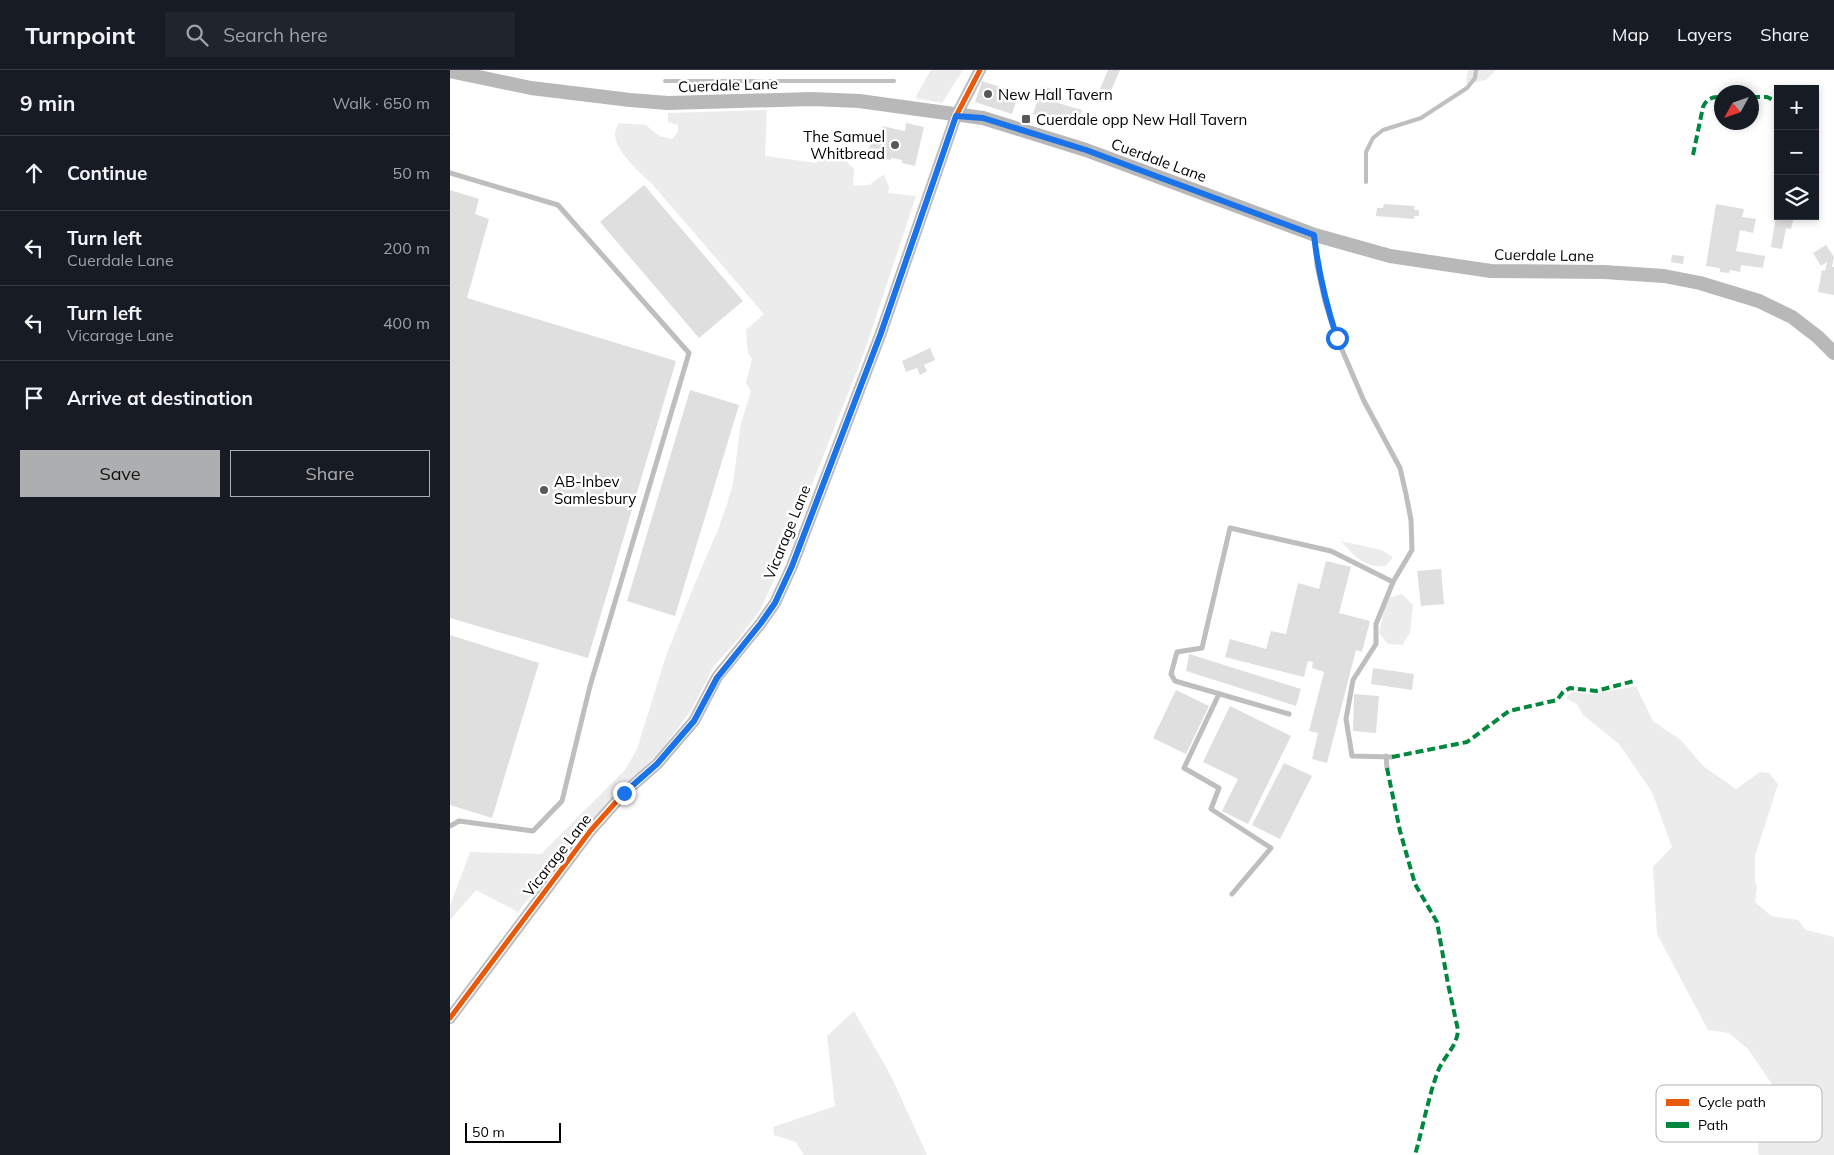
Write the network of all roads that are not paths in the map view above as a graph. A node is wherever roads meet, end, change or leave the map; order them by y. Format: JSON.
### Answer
{"nodes":[{"id":1,"x":980,"y":70,"type":"edge"},
{"id":2,"x":450,"y":71,"type":"edge"},
{"id":3,"x":956,"y":116,"type":"junction"},
{"id":4,"x":450,"y":173,"type":"edge"},
{"id":5,"x":1314,"y":235,"type":"junction"},
{"id":6,"x":1834,"y":353,"type":"edge"},
{"id":7,"x":1393,"y":582,"type":"junction"},
{"id":8,"x":1219,"y":694,"type":"junction"},
{"id":9,"x":1289,"y":714,"type":"dead end"},
{"id":10,"x":1386,"y":756,"type":"junction"},
{"id":11,"x":1392,"y":756,"type":"dead end"},
{"id":12,"x":1387,"y":768,"type":"dead end"},
{"id":13,"x":450,"y":826,"type":"edge"},
{"id":14,"x":1232,"y":894,"type":"dead end"},
{"id":15,"x":450,"y":1018,"type":"edge"}],
"edges":[{"from":1,"to":3,"type":"street","name":"Vicarage Lane"},
{"from":2,"to":3,"type":"main road","name":"Cuerdale Lane"},
{"from":3,"to":5,"type":"main road","name":"Cuerdale Lane"},
{"from":3,"to":15,"type":"street","name":"Vicarage Lane"},
{"from":4,"to":13,"type":"lane"},
{"from":5,"to":6,"type":"main road","name":"Cuerdale Lane"},
{"from":5,"to":7,"type":"lane"},
{"from":7,"to":8,"type":"lane"},
{"from":7,"to":10,"type":"lane"},
{"from":8,"to":9,"type":"lane"},
{"from":8,"to":14,"type":"lane"},
{"from":10,"to":11,"type":"lane"},
{"from":10,"to":12,"type":"lane"}]}
